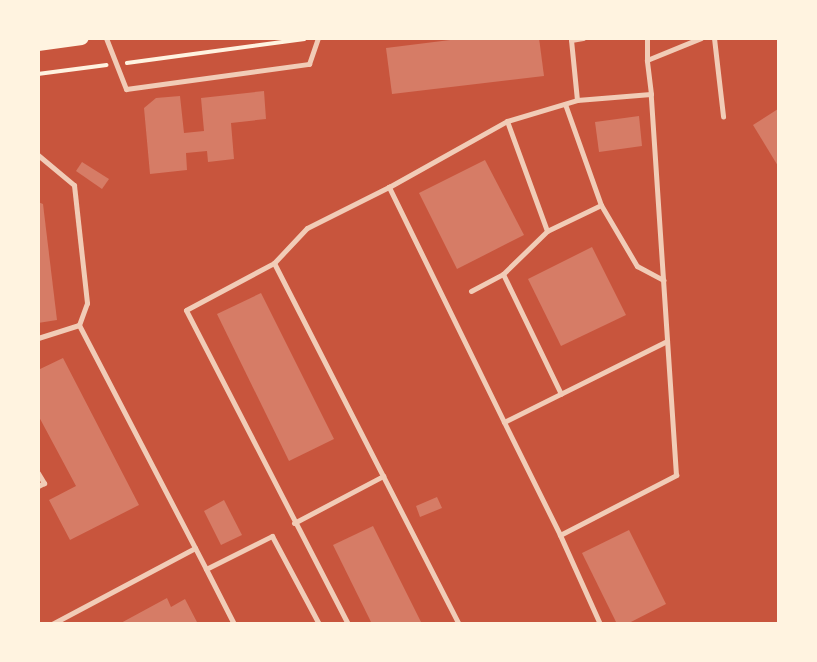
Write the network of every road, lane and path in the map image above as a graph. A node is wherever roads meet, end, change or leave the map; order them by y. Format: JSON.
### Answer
{"nodes":[{"id":1,"x":82,"y":38,"type":"edge"},
{"id":2,"x":106,"y":38,"type":"edge"},
{"id":3,"x":310,"y":38,"type":"edge"},
{"id":4,"x":318,"y":38,"type":"edge"},
{"id":5,"x":583,"y":38,"type":"edge"},
{"id":6,"x":647,"y":38,"type":"edge"},
{"id":7,"x":701,"y":38,"type":"edge"},
{"id":8,"x":714,"y":38,"type":"edge"},
{"id":9,"x":38,"y":44,"type":"edge"},
{"id":10,"x":648,"y":60,"type":"junction"},
{"id":11,"x":116,"y":64,"type":"junction"},
{"id":12,"x":38,"y":74,"type":"edge"},
{"id":13,"x":651,"y":94,"type":"junction"},
{"id":14,"x":577,"y":100,"type":"junction"},
{"id":15,"x":565,"y":104,"type":"junction"},
{"id":16,"x":723,"y":116,"type":"dead end"},
{"id":17,"x":507,"y":121,"type":"junction"},
{"id":18,"x":38,"y":155,"type":"edge"},
{"id":19,"x":389,"y":187,"type":"junction"},
{"id":20,"x":601,"y":205,"type":"junction"},
{"id":21,"x":547,"y":231,"type":"junction"},
{"id":22,"x":274,"y":263,"type":"junction"},
{"id":23,"x":503,"y":274,"type":"junction"},
{"id":24,"x":663,"y":280,"type":"junction"},
{"id":25,"x":471,"y":291,"type":"dead end"},
{"id":26,"x":79,"y":325,"type":"junction"},
{"id":27,"x":38,"y":338,"type":"edge"},
{"id":28,"x":667,"y":341,"type":"junction"},
{"id":29,"x":561,"y":394,"type":"junction"},
{"id":30,"x":504,"y":422,"type":"junction"},
{"id":31,"x":38,"y":472,"type":"edge"},
{"id":32,"x":383,"y":476,"type":"junction"},
{"id":33,"x":38,"y":486,"type":"edge"},
{"id":34,"x":294,"y":523,"type":"junction"},
{"id":35,"x":560,"y":536,"type":"junction"},
{"id":36,"x":195,"y":547,"type":"junction"},
{"id":37,"x":206,"y":569,"type":"junction"},
{"id":38,"x":52,"y":624,"type":"edge"},
{"id":39,"x":234,"y":624,"type":"edge"},
{"id":40,"x":319,"y":624,"type":"edge"},
{"id":41,"x":348,"y":624,"type":"edge"},
{"id":42,"x":460,"y":624,"type":"edge"},
{"id":43,"x":600,"y":624,"type":"edge"}],
"edges":[{"from":1,"to":9,"type":"main road"},
{"from":2,"to":11,"type":"lane"},
{"from":3,"to":11,"type":"path"},
{"from":4,"to":11,"type":"lane"},
{"from":5,"to":14,"type":"lane"},
{"from":6,"to":10,"type":"lane"},
{"from":7,"to":10,"type":"lane"},
{"from":8,"to":16,"type":"lane"},
{"from":10,"to":13,"type":"lane"},
{"from":11,"to":12,"type":"path"},
{"from":13,"to":14,"type":"lane"},
{"from":13,"to":24,"type":"lane"},
{"from":14,"to":15,"type":"lane"},
{"from":15,"to":17,"type":"lane"},
{"from":15,"to":20,"type":"lane"},
{"from":17,"to":19,"type":"lane"},
{"from":17,"to":21,"type":"lane"},
{"from":18,"to":26,"type":"lane"},
{"from":19,"to":22,"type":"lane"},
{"from":19,"to":30,"type":"lane"},
{"from":20,"to":21,"type":"lane"},
{"from":20,"to":24,"type":"lane"},
{"from":21,"to":23,"type":"lane"},
{"from":22,"to":32,"type":"lane"},
{"from":22,"to":34,"type":"lane"},
{"from":23,"to":25,"type":"lane"},
{"from":23,"to":29,"type":"lane"},
{"from":24,"to":28,"type":"lane"},
{"from":26,"to":27,"type":"lane"},
{"from":26,"to":36,"type":"lane"},
{"from":28,"to":29,"type":"lane"},
{"from":28,"to":35,"type":"lane"},
{"from":29,"to":30,"type":"lane"},
{"from":30,"to":35,"type":"lane"},
{"from":31,"to":33,"type":"lane"},
{"from":32,"to":34,"type":"lane"},
{"from":32,"to":42,"type":"lane"},
{"from":34,"to":41,"type":"lane"},
{"from":35,"to":43,"type":"lane"},
{"from":36,"to":37,"type":"lane"},
{"from":36,"to":38,"type":"lane"},
{"from":37,"to":39,"type":"lane"},
{"from":37,"to":40,"type":"lane"}]}
